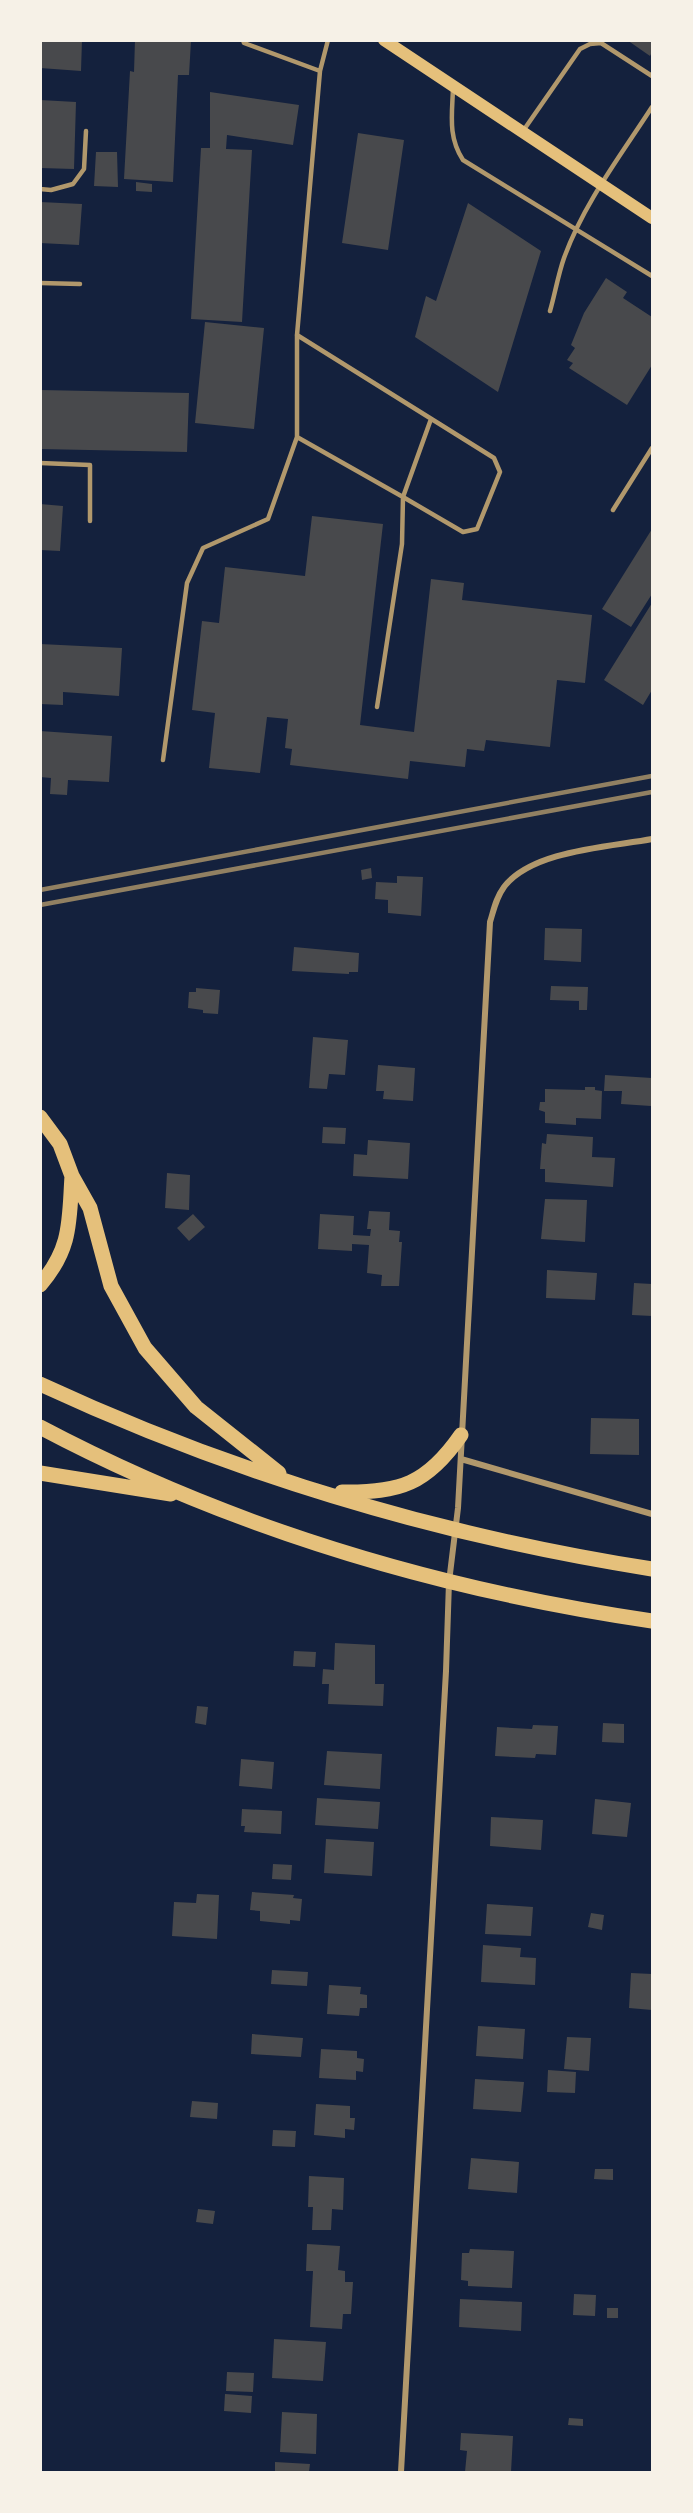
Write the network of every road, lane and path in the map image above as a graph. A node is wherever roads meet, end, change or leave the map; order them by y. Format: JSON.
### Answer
{"nodes":[{"id":1,"x":243,"y":40,"type":"edge"},
{"id":2,"x":328,"y":40,"type":"edge"},
{"id":3,"x":384,"y":40,"type":"edge"},
{"id":4,"x":320,"y":71,"type":"junction"},
{"id":5,"x":652,"y":76,"type":"edge"},
{"id":6,"x":453,"y":86,"type":"junction"},
{"id":7,"x":652,"y":107,"type":"edge"},
{"id":8,"x":86,"y":131,"type":"dead end"},
{"id":9,"x":522,"y":132,"type":"junction"},
{"id":10,"x":601,"y":184,"type":"junction"},
{"id":11,"x":40,"y":189,"type":"edge"},
{"id":12,"x":652,"y":218,"type":"edge"},
{"id":13,"x":578,"y":230,"type":"junction"},
{"id":14,"x":652,"y":276,"type":"edge"},
{"id":15,"x":40,"y":283,"type":"edge"},
{"id":16,"x":80,"y":284,"type":"dead end"},
{"id":17,"x":550,"y":311,"type":"dead end"},
{"id":18,"x":297,"y":335,"type":"junction"},
{"id":19,"x":431,"y":419,"type":"junction"},
{"id":20,"x":297,"y":437,"type":"junction"},
{"id":21,"x":652,"y":448,"type":"edge"},
{"id":22,"x":40,"y":463,"type":"edge"},
{"id":23,"x":403,"y":497,"type":"junction"},
{"id":24,"x":613,"y":510,"type":"dead end"},
{"id":25,"x":90,"y":521,"type":"dead end"},
{"id":26,"x":377,"y":707,"type":"dead end"},
{"id":27,"x":163,"y":760,"type":"dead end"},
{"id":28,"x":652,"y":839,"type":"edge"},
{"id":29,"x":40,"y":1116,"type":"edge"},
{"id":30,"x":72,"y":1176,"type":"junction"},
{"id":31,"x":40,"y":1285,"type":"edge"},
{"id":32,"x":40,"y":1384,"type":"edge"},
{"id":33,"x":40,"y":1427,"type":"edge"},
{"id":34,"x":461,"y":1435,"type":"junction"},
{"id":35,"x":461,"y":1459,"type":"junction"},
{"id":36,"x":40,"y":1473,"type":"edge"},
{"id":37,"x":291,"y":1482,"type":"junction"},
{"id":38,"x":320,"y":1492,"type":"junction"},
{"id":39,"x":192,"y":1498,"type":"junction"},
{"id":40,"x":652,"y":1514,"type":"edge"},
{"id":41,"x":454,"y":1529,"type":"junction"},
{"id":42,"x":652,"y":1569,"type":"edge"},
{"id":43,"x":449,"y":1582,"type":"junction"},
{"id":44,"x":652,"y":1621,"type":"edge"},
{"id":45,"x":401,"y":2472,"type":"edge"}],
"edges":[{"from":1,"to":4,"type":"lane"},
{"from":2,"to":4,"type":"lane"},
{"from":3,"to":6,"type":"main road"},
{"from":4,"to":18,"type":"lane"},
{"from":5,"to":9,"type":"lane"},
{"from":6,"to":9,"type":"main road"},
{"from":6,"to":13,"type":"lane"},
{"from":7,"to":10,"type":"lane"},
{"from":8,"to":11,"type":"lane"},
{"from":9,"to":10,"type":"main road"},
{"from":10,"to":12,"type":"main road"},
{"from":10,"to":13,"type":"lane"},
{"from":13,"to":14,"type":"lane"},
{"from":13,"to":17,"type":"lane"},
{"from":15,"to":16,"type":"lane"},
{"from":18,"to":19,"type":"lane"},
{"from":18,"to":20,"type":"lane"},
{"from":19,"to":23,"type":"lane"},
{"from":19,"to":23,"type":"lane"},
{"from":20,"to":23,"type":"lane"},
{"from":20,"to":27,"type":"lane"},
{"from":21,"to":24,"type":"lane"},
{"from":22,"to":25,"type":"lane"},
{"from":23,"to":26,"type":"lane"},
{"from":28,"to":34,"type":"street"},
{"from":29,"to":30,"type":"main road"},
{"from":30,"to":31,"type":"main road"},
{"from":30,"to":37,"type":"main road"},
{"from":32,"to":37,"type":"main road"},
{"from":33,"to":39,"type":"main road"},
{"from":34,"to":35,"type":"street"},
{"from":34,"to":38,"type":"main road"},
{"from":35,"to":40,"type":"street"},
{"from":35,"to":41,"type":"street"},
{"from":36,"to":39,"type":"main road"},
{"from":37,"to":38,"type":"main road"},
{"from":38,"to":41,"type":"main road"},
{"from":39,"to":43,"type":"main road"},
{"from":41,"to":42,"type":"main road"},
{"from":41,"to":43,"type":"street"},
{"from":43,"to":44,"type":"main road"},
{"from":43,"to":45,"type":"street"}]}
